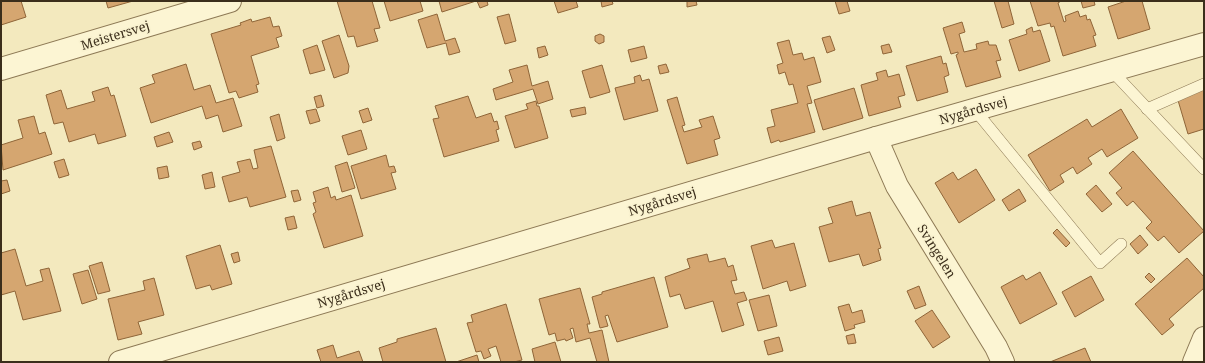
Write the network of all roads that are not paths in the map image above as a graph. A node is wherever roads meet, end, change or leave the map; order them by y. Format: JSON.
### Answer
{"nodes":[{"id":1,"x":230,"y":1,"type":"edge"},
{"id":2,"x":1204,"y":44,"type":"edge"},
{"id":3,"x":1,"y":69,"type":"edge"},
{"id":4,"x":1111,"y":70,"type":"junction"},
{"id":5,"x":1204,"y":84,"type":"edge"},
{"id":6,"x":1147,"y":109,"type":"junction"},
{"id":7,"x":975,"y":110,"type":"junction"},
{"id":8,"x":876,"y":138,"type":"junction"},
{"id":9,"x":1204,"y":169,"type":"edge"},
{"id":10,"x":1122,"y":244,"type":"dead end"},
{"id":11,"x":1204,"y":338,"type":"edge"},
{"id":12,"x":120,"y":362,"type":"edge"},
{"id":13,"x":1004,"y":362,"type":"edge"},
{"id":14,"x":1194,"y":362,"type":"edge"}],
"edges":[{"from":1,"to":3,"type":"street","name":"Meistersvej"},
{"from":2,"to":4,"type":"street","name":"Nygårdsvej"},
{"from":4,"to":6,"type":"lane"},
{"from":4,"to":7,"type":"street","name":"Nygårdsvej"},
{"from":5,"to":6,"type":"lane"},
{"from":6,"to":9,"type":"lane"},
{"from":7,"to":8,"type":"street","name":"Nygårdsvej"},
{"from":7,"to":10,"type":"lane"},
{"from":8,"to":12,"type":"street","name":"Nygårdsvej"},
{"from":8,"to":13,"type":"street","name":"Svingelen"},
{"from":11,"to":14,"type":"street"}]}
